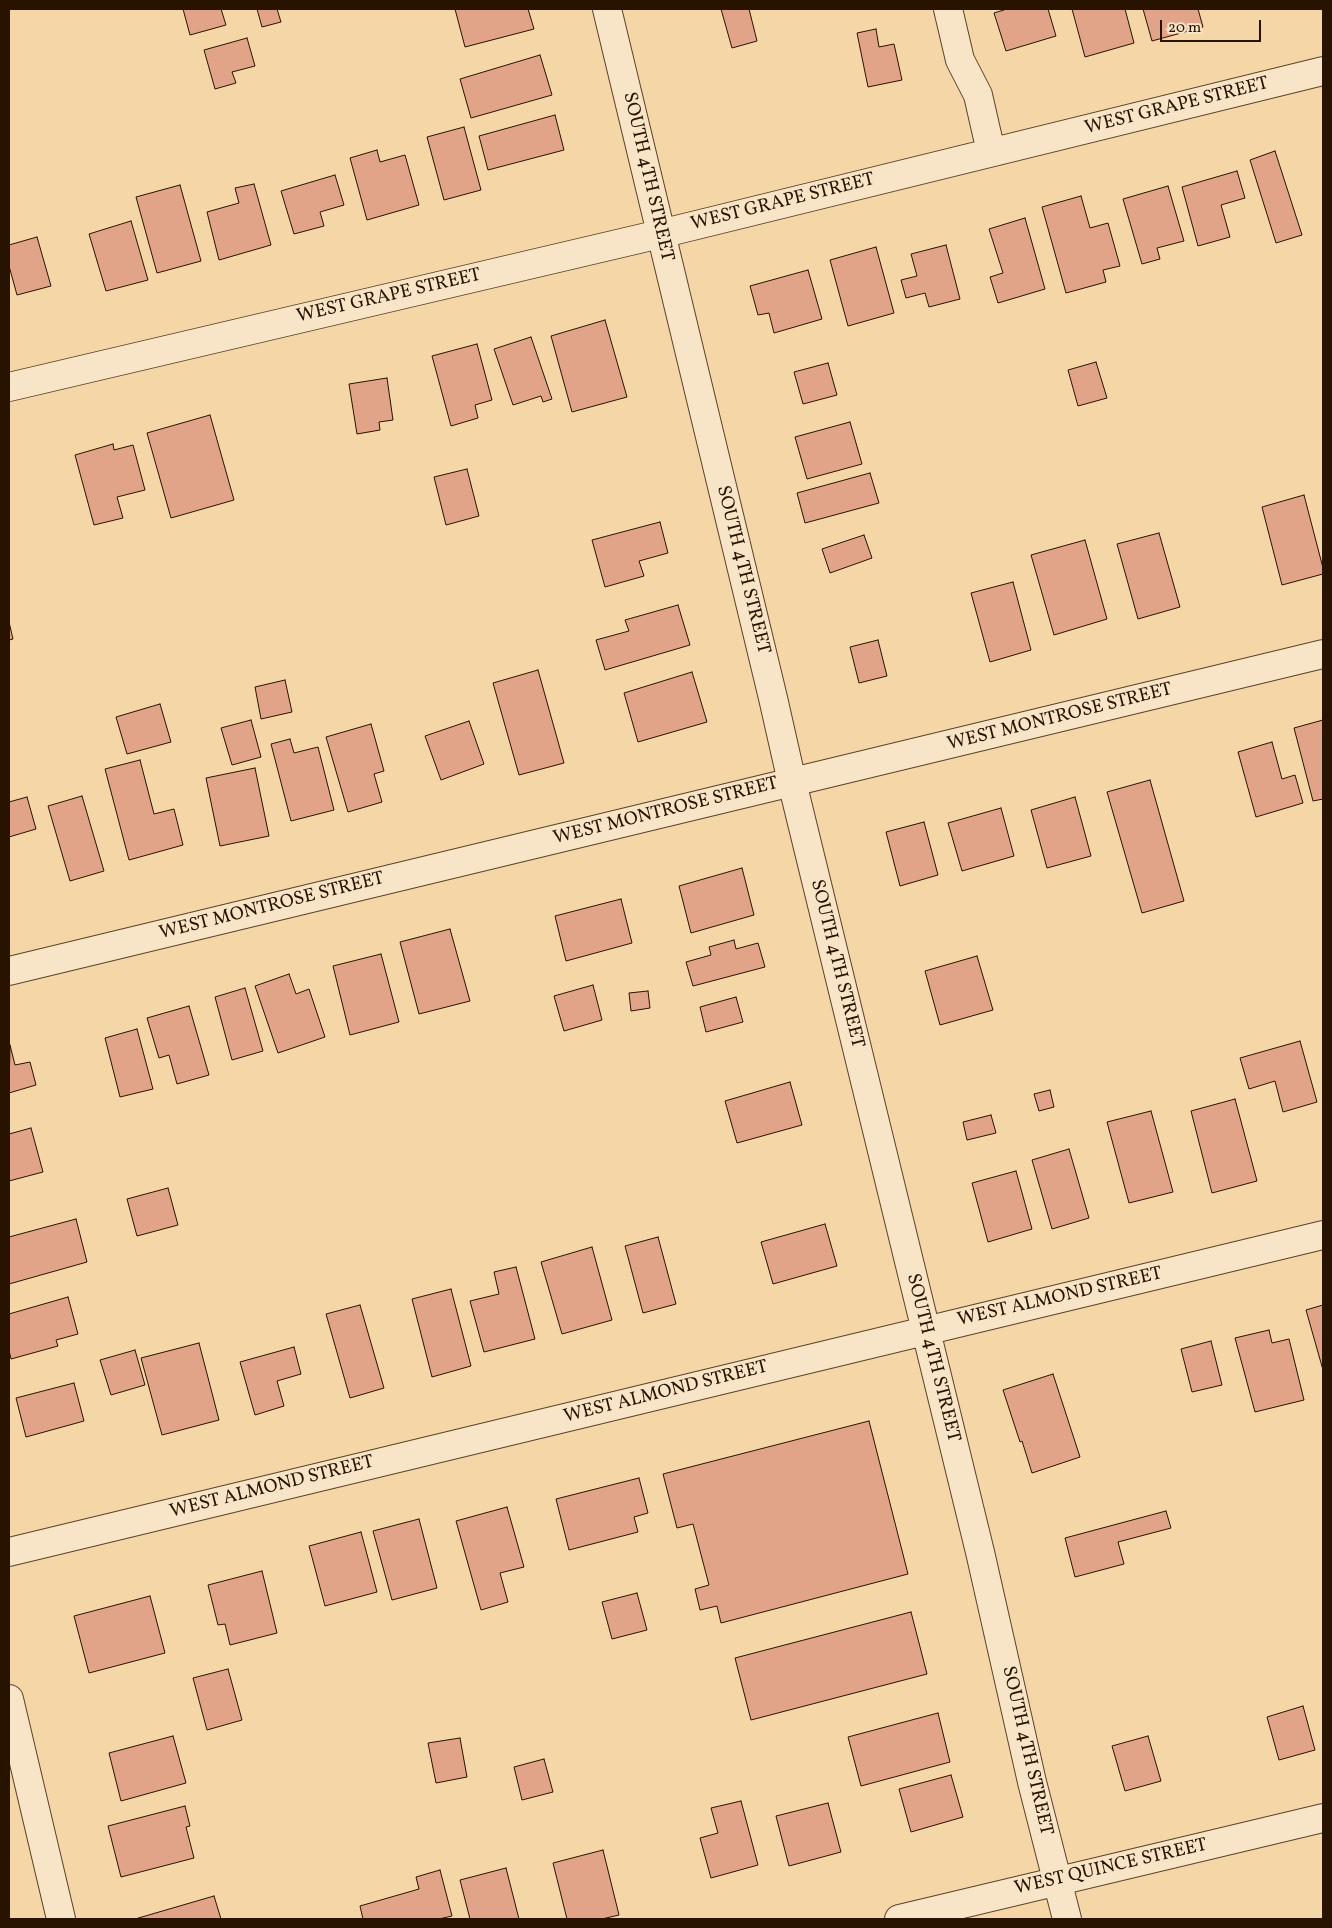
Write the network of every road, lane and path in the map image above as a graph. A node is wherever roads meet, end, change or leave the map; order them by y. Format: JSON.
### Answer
{"nodes":[{"id":1,"x":606,"y":9,"type":"edge"},
{"id":2,"x":948,"y":9,"type":"edge"},
{"id":3,"x":1323,"y":71,"type":"edge"},
{"id":4,"x":991,"y":152,"type":"junction"},
{"id":5,"x":660,"y":234,"type":"junction"},
{"id":6,"x":9,"y":387,"type":"edge"},
{"id":7,"x":1323,"y":654,"type":"edge"},
{"id":8,"x":792,"y":782,"type":"junction"},
{"id":9,"x":9,"y":971,"type":"edge"},
{"id":10,"x":1323,"y":1235,"type":"edge"},
{"id":11,"x":925,"y":1330,"type":"junction"},
{"id":12,"x":9,"y":1552,"type":"edge"},
{"id":13,"x":9,"y":1698,"type":"edge"},
{"id":14,"x":1323,"y":1818,"type":"edge"},
{"id":15,"x":1057,"y":1880,"type":"junction"},
{"id":16,"x":62,"y":1919,"type":"edge"},
{"id":17,"x":899,"y":1919,"type":"edge"},
{"id":18,"x":1067,"y":1919,"type":"edge"}],
"edges":[{"from":1,"to":5,"type":"street","name":"SOUTH 4TH STREET"},
{"from":2,"to":4,"type":"street"},
{"from":3,"to":4,"type":"street","name":"WEST GRAPE STREET"},
{"from":4,"to":5,"type":"street","name":"WEST GRAPE STREET"},
{"from":5,"to":6,"type":"street","name":"WEST GRAPE STREET"},
{"from":5,"to":8,"type":"street","name":"SOUTH 4TH STREET"},
{"from":7,"to":8,"type":"street","name":"WEST MONTROSE STREET"},
{"from":8,"to":9,"type":"street","name":"WEST MONTROSE STREET"},
{"from":8,"to":11,"type":"street","name":"SOUTH 4TH STREET"},
{"from":10,"to":11,"type":"street","name":"WEST ALMOND STREET"},
{"from":11,"to":12,"type":"street","name":"WEST ALMOND STREET"},
{"from":11,"to":15,"type":"street","name":"SOUTH 4TH STREET"},
{"from":13,"to":16,"type":"street"},
{"from":14,"to":15,"type":"street","name":"WEST QUINCE STREET"},
{"from":15,"to":17,"type":"street","name":"WEST QUINCE STREET"},
{"from":15,"to":18,"type":"street","name":"SOUTH 4TH STREET"}]}
